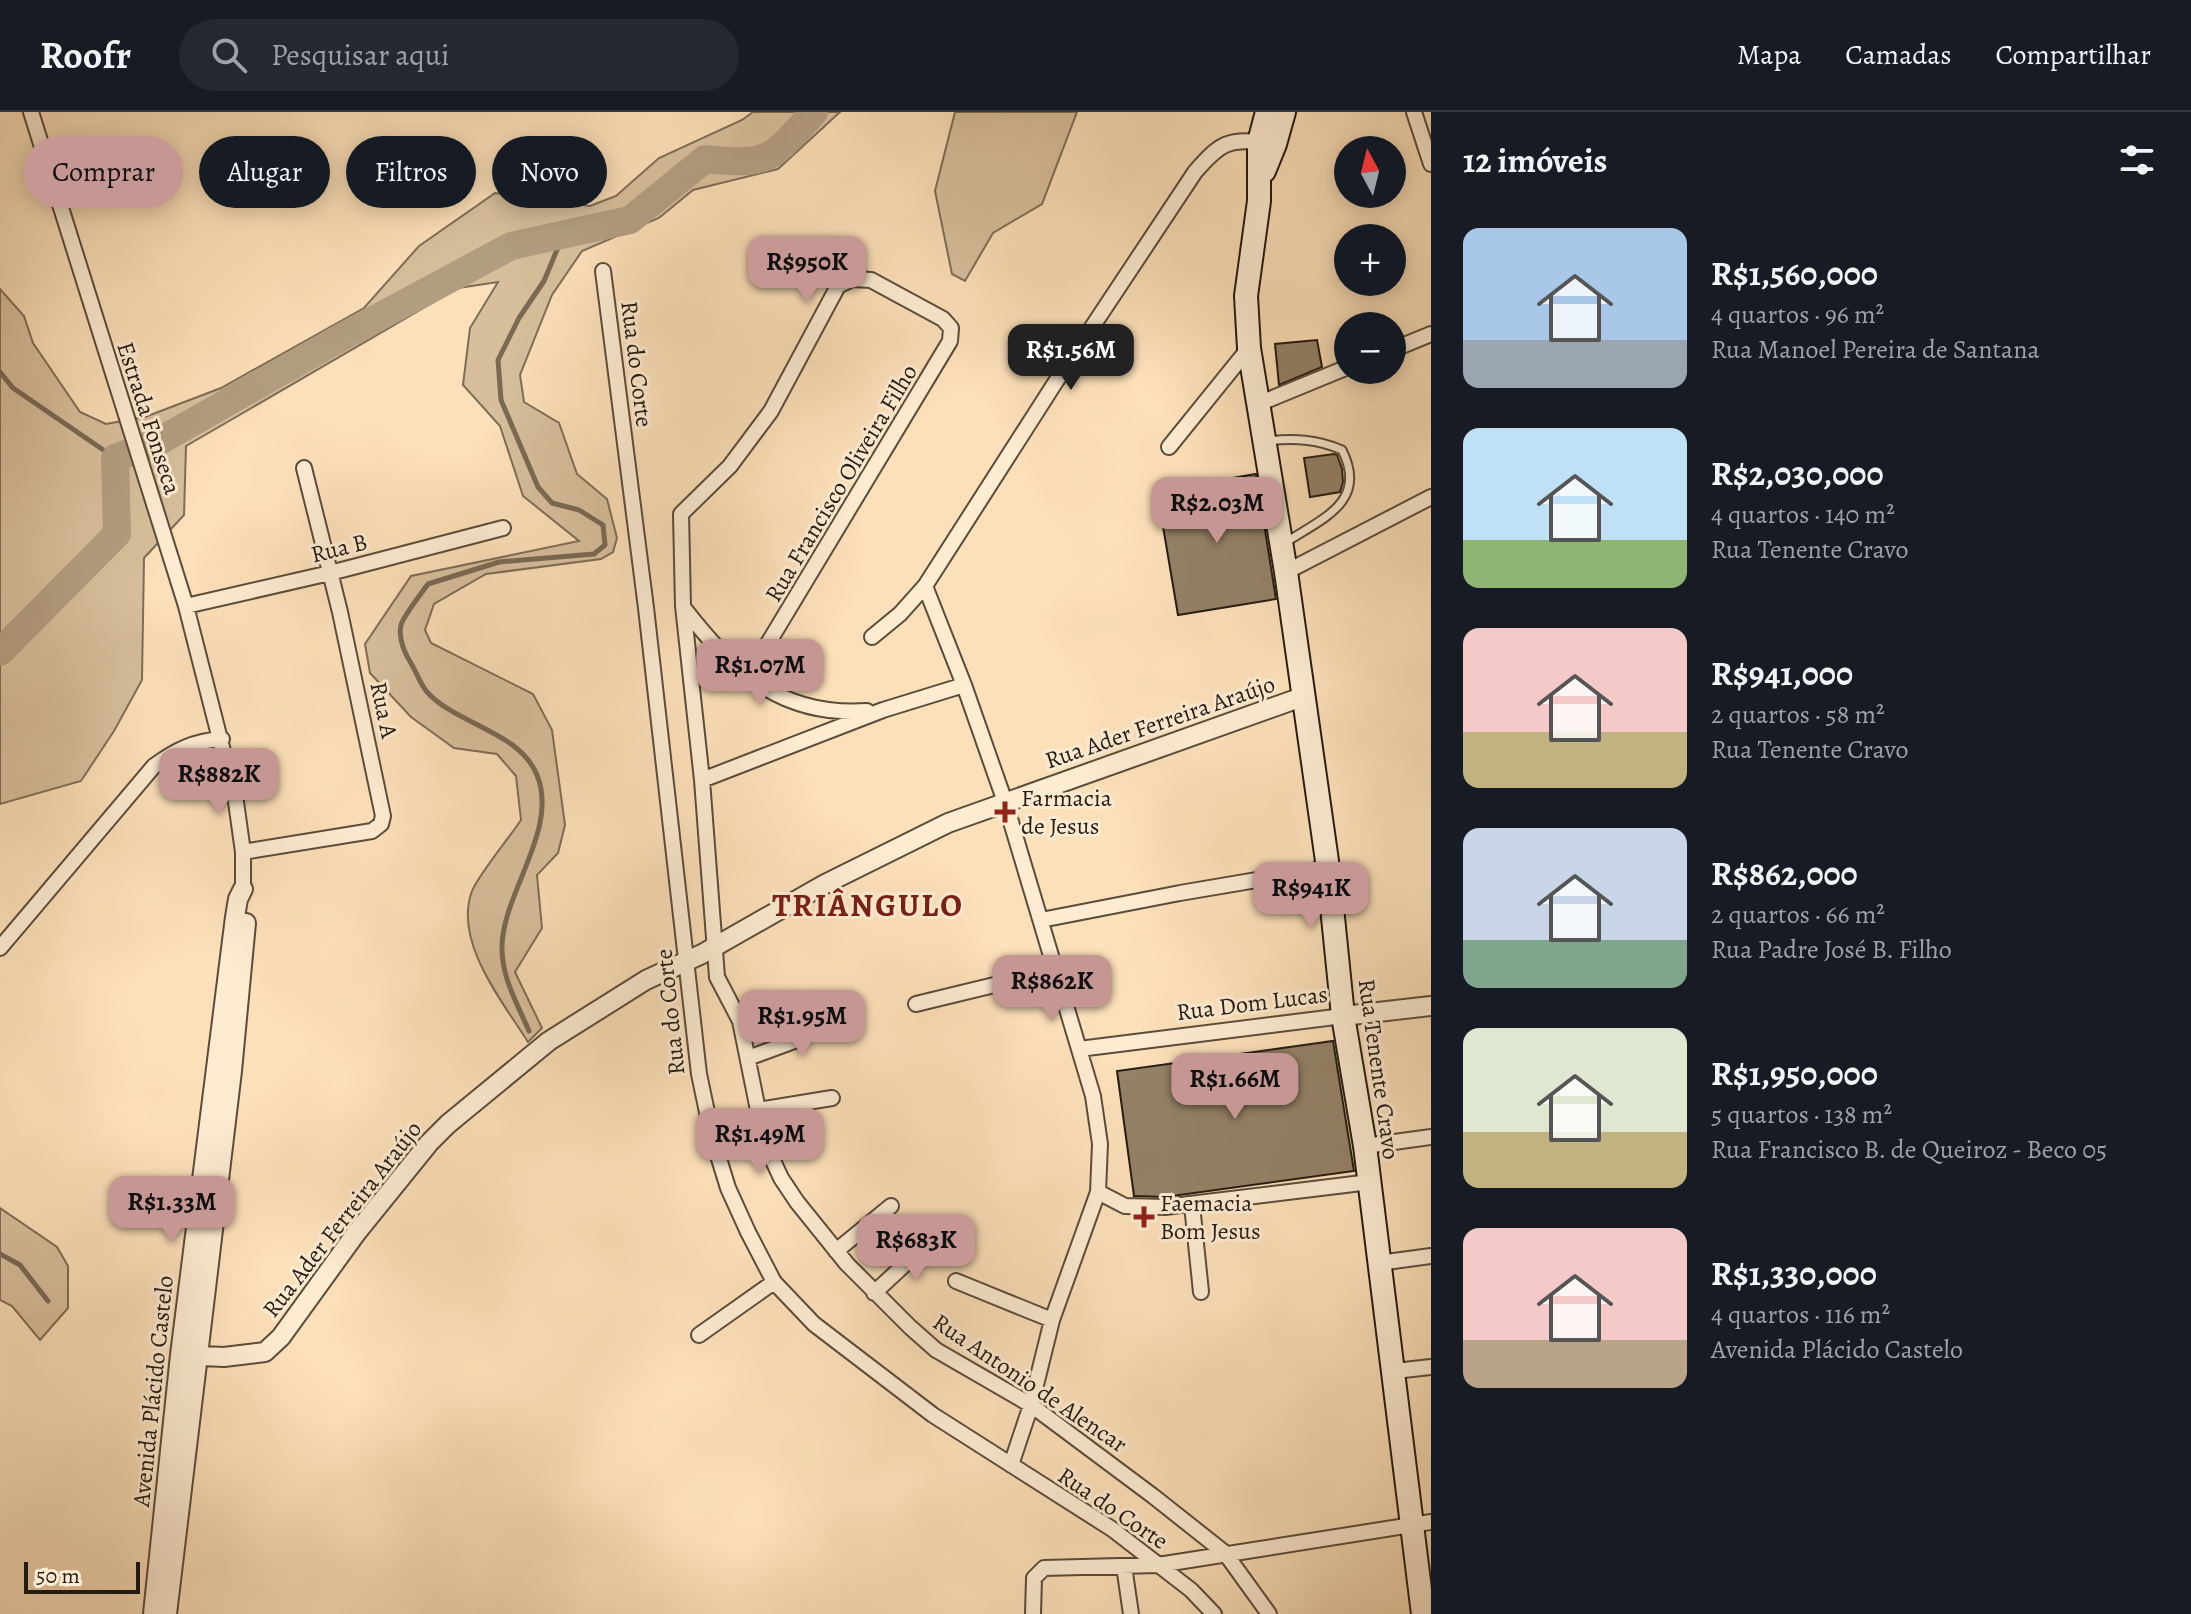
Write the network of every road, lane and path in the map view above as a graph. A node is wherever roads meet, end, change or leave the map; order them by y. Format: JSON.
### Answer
{"nodes":[{"id":1,"x":31,"y":112,"type":"edge"},
{"id":2,"x":1267,"y":112,"type":"edge"},
{"id":3,"x":1284,"y":112,"type":"edge"},
{"id":4,"x":1414,"y":112,"type":"edge"},
{"id":5,"x":1267,"y":143,"type":"junction"},
{"id":6,"x":1431,"y":164,"type":"edge"},
{"id":7,"x":603,"y":271,"type":"dead end"},
{"id":8,"x":1431,"y":334,"type":"edge"},
{"id":9,"x":1406,"y":344,"type":"edge"},
{"id":10,"x":1249,"y":348,"type":"junction"},
{"id":11,"x":1334,"y":373,"type":"edge"},
{"id":12,"x":1258,"y":404,"type":"junction"},
{"id":13,"x":1264,"y":441,"type":"junction"},
{"id":14,"x":1169,"y":447,"type":"dead end"},
{"id":15,"x":304,"y":468,"type":"dead end"},
{"id":16,"x":1431,"y":497,"type":"edge"},
{"id":17,"x":681,"y":514,"type":"joint"},
{"id":18,"x":503,"y":528,"type":"dead end"},
{"id":19,"x":1281,"y":545,"type":"junction"},
{"id":20,"x":1286,"y":572,"type":"junction"},
{"id":21,"x":330,"y":573,"type":"junction"},
{"id":22,"x":925,"y":586,"type":"junction"},
{"id":23,"x":186,"y":606,"type":"junction"},
{"id":24,"x":683,"y":606,"type":"junction"},
{"id":25,"x":872,"y":637,"type":"dead end"},
{"id":26,"x":749,"y":675,"type":"junction"},
{"id":27,"x":964,"y":685,"type":"junction"},
{"id":28,"x":1302,"y":697,"type":"junction"},
{"id":29,"x":883,"y":710,"type":"junction"},
{"id":30,"x":222,"y":739,"type":"junction"},
{"id":31,"x":702,"y":780,"type":"junction"},
{"id":32,"x":1005,"y":802,"type":"junction"},
{"id":33,"x":243,"y":852,"type":"junction"},
{"id":34,"x":1328,"y":868,"type":"junction"},
{"id":35,"x":243,"y":889,"type":"joint"},
{"id":36,"x":1041,"y":920,"type":"junction"},
{"id":37,"x":714,"y":946,"type":"junction"},
{"id":38,"x":0,"y":948,"type":"edge"},
{"id":39,"x":687,"y":961,"type":"junction"},
{"id":40,"x":1056,"y":970,"type":"junction"},
{"id":41,"x":916,"y":1004,"type":"dead end"},
{"id":42,"x":1431,"y":1006,"type":"edge"},
{"id":43,"x":1343,"y":1016,"type":"junction"},
{"id":44,"x":837,"y":1018,"type":"dead end"},
{"id":45,"x":1079,"y":1049,"type":"junction"},
{"id":46,"x":748,"y":1058,"type":"junction"},
{"id":47,"x":832,"y":1098,"type":"dead end"},
{"id":48,"x":758,"y":1110,"type":"junction"},
{"id":49,"x":1431,"y":1137,"type":"edge"},
{"id":50,"x":1365,"y":1146,"type":"junction"},
{"id":51,"x":1370,"y":1182,"type":"junction"},
{"id":52,"x":1098,"y":1192,"type":"junction"},
{"id":53,"x":1192,"y":1205,"type":"junction"},
{"id":54,"x":891,"y":1206,"type":"dead end"},
{"id":55,"x":930,"y":1241,"type":"dead end"},
{"id":56,"x":836,"y":1251,"type":"junction"},
{"id":57,"x":1431,"y":1256,"type":"edge"},
{"id":58,"x":1379,"y":1263,"type":"junction"},
{"id":59,"x":956,"y":1281,"type":"dead end"},
{"id":60,"x":774,"y":1282,"type":"junction"},
{"id":61,"x":1201,"y":1292,"type":"dead end"},
{"id":62,"x":874,"y":1293,"type":"junction"},
{"id":63,"x":1052,"y":1320,"type":"junction"},
{"id":64,"x":699,"y":1335,"type":"dead end"},
{"id":65,"x":189,"y":1355,"type":"junction"},
{"id":66,"x":1431,"y":1367,"type":"edge"},
{"id":67,"x":1395,"y":1371,"type":"junction"},
{"id":68,"x":1031,"y":1405,"type":"junction"},
{"id":69,"x":1011,"y":1465,"type":"junction"},
{"id":70,"x":1421,"y":1524,"type":"edge"},
{"id":71,"x":1225,"y":1553,"type":"junction"},
{"id":72,"x":166,"y":1558,"type":"junction"},
{"id":73,"x":1158,"y":1565,"type":"junction"},
{"id":74,"x":1124,"y":1566,"type":"junction"},
{"id":75,"x":153,"y":1614,"type":"edge"},
{"id":76,"x":167,"y":1614,"type":"edge"},
{"id":77,"x":1033,"y":1614,"type":"edge"},
{"id":78,"x":1131,"y":1614,"type":"edge"},
{"id":79,"x":1214,"y":1614,"type":"edge"},
{"id":80,"x":1269,"y":1614,"type":"edge"},
{"id":81,"x":1423,"y":1614,"type":"edge"}],
"edges":[{"from":1,"to":23,"type":"street","name":"Estrada Fonseca"},
{"from":2,"to":5,"type":"main road"},
{"from":3,"to":5,"type":"main road"},
{"from":4,"to":6,"type":"street"},
{"from":5,"to":10,"type":"main road","name":"Rua Tenente Cravo"},
{"from":5,"to":22,"type":"street"},
{"from":7,"to":39,"type":"street","name":"Rua do Corte"},
{"from":8,"to":9,"type":"street"},
{"from":10,"to":12,"type":"main road","name":"Rua Tenente Cravo"},
{"from":10,"to":14,"type":"street"},
{"from":11,"to":12,"type":"street"},
{"from":12,"to":13,"type":"main road","name":"Rua Tenente Cravo"},
{"from":13,"to":19,"type":"main road","name":"Rua Tenente Cravo"},
{"from":13,"to":19,"type":"lane"},
{"from":15,"to":21,"type":"street","name":"Rua A"},
{"from":16,"to":20,"type":"street"},
{"from":17,"to":24,"type":"street","name":"Rua Antonio de Alencar"},
{"from":17,"to":26,"type":"street","name":"Rua Francisco Oliveira Filho"},
{"from":18,"to":21,"type":"street","name":"Rua B"},
{"from":19,"to":20,"type":"main road","name":"Rua Tenente Cravo"},
{"from":20,"to":28,"type":"main road","name":"Rua Tenente Cravo"},
{"from":21,"to":23,"type":"street","name":"Rua B"},
{"from":21,"to":33,"type":"street","name":"Rua A"},
{"from":22,"to":25,"type":"street"},
{"from":22,"to":27,"type":"street"},
{"from":23,"to":30,"type":"street","name":"Estrada Fonseca"},
{"from":24,"to":26,"type":"street"},
{"from":24,"to":31,"type":"street","name":"Rua Antonio de Alencar"},
{"from":26,"to":29,"type":"street"},
{"from":27,"to":29,"type":"street"},
{"from":27,"to":32,"type":"street"},
{"from":28,"to":32,"type":"street","name":"Rua Ader Ferreira Araújo"},
{"from":28,"to":34,"type":"main road","name":"Rua Tenente Cravo"},
{"from":29,"to":31,"type":"street"},
{"from":30,"to":33,"type":"street","name":"Avenida Plácido Castelo"},
{"from":30,"to":38,"type":"street"},
{"from":31,"to":37,"type":"street","name":"Rua Antonio de Alencar"},
{"from":32,"to":36,"type":"street"},
{"from":32,"to":37,"type":"street","name":"Rua Ader Ferreira Araújo"},
{"from":33,"to":35,"type":"street","name":"Avenida Plácido Castelo"},
{"from":34,"to":36,"type":"street"},
{"from":34,"to":43,"type":"main road","name":"Rua Tenente Cravo"},
{"from":35,"to":65,"type":"street","name":"Avenida Plácido Castelo"},
{"from":36,"to":40,"type":"street"},
{"from":37,"to":39,"type":"street","name":"Rua Ader Ferreira Araújo"},
{"from":37,"to":46,"type":"street","name":"Rua Antonio de Alencar"},
{"from":39,"to":60,"type":"street","name":"Rua do Corte"},
{"from":39,"to":65,"type":"street","name":"Rua Ader Ferreira Araújo"},
{"from":40,"to":41,"type":"street"},
{"from":40,"to":45,"type":"street"},
{"from":42,"to":43,"type":"street","name":"Rua Dom Lucas"},
{"from":43,"to":45,"type":"street","name":"Rua Dom Lucas"},
{"from":43,"to":50,"type":"main road","name":"Rua Tenente Cravo"},
{"from":44,"to":46,"type":"street"},
{"from":45,"to":52,"type":"street"},
{"from":46,"to":48,"type":"street","name":"Rua Antonio de Alencar"},
{"from":47,"to":48,"type":"street"},
{"from":48,"to":56,"type":"street","name":"Rua Antonio de Alencar"},
{"from":49,"to":50,"type":"street"},
{"from":50,"to":51,"type":"main road","name":"Rua Tenente Cravo"},
{"from":51,"to":53,"type":"street"},
{"from":51,"to":58,"type":"main road","name":"Rua Tenente Cravo"},
{"from":52,"to":53,"type":"street"},
{"from":52,"to":63,"type":"street"},
{"from":53,"to":61,"type":"street"},
{"from":54,"to":56,"type":"street"},
{"from":55,"to":62,"type":"street"},
{"from":56,"to":62,"type":"street","name":"Rua Antonio de Alencar"},
{"from":57,"to":58,"type":"street"},
{"from":58,"to":67,"type":"main road","name":"Rua Tenente Cravo"},
{"from":59,"to":63,"type":"street"},
{"from":60,"to":64,"type":"street"},
{"from":60,"to":69,"type":"street","name":"Rua do Corte"},
{"from":62,"to":68,"type":"street","name":"Rua Antonio de Alencar"},
{"from":63,"to":68,"type":"street"},
{"from":65,"to":72,"type":"street","name":"Avenida Plácido Castelo"},
{"from":66,"to":67,"type":"street"},
{"from":67,"to":70,"type":"main road","name":"Rua Tenente Cravo"},
{"from":68,"to":69,"type":"street"},
{"from":68,"to":71,"type":"street","name":"Rua Antonio de Alencar"},
{"from":69,"to":73,"type":"street","name":"Rua do Corte"},
{"from":70,"to":71,"type":"street"},
{"from":70,"to":81,"type":"main road","name":"Rua Tenente Cravo"},
{"from":71,"to":73,"type":"street"},
{"from":71,"to":80,"type":"street","name":"Rua Antonio de Alencar"},
{"from":72,"to":75,"type":"street","name":"Avenida Plácido Castelo"},
{"from":72,"to":76,"type":"street","name":"Avenida Plácido Castelo"},
{"from":73,"to":74,"type":"street"},
{"from":73,"to":79,"type":"street","name":"Rua do Corte"},
{"from":74,"to":77,"type":"street"},
{"from":74,"to":78,"type":"street"}]}
